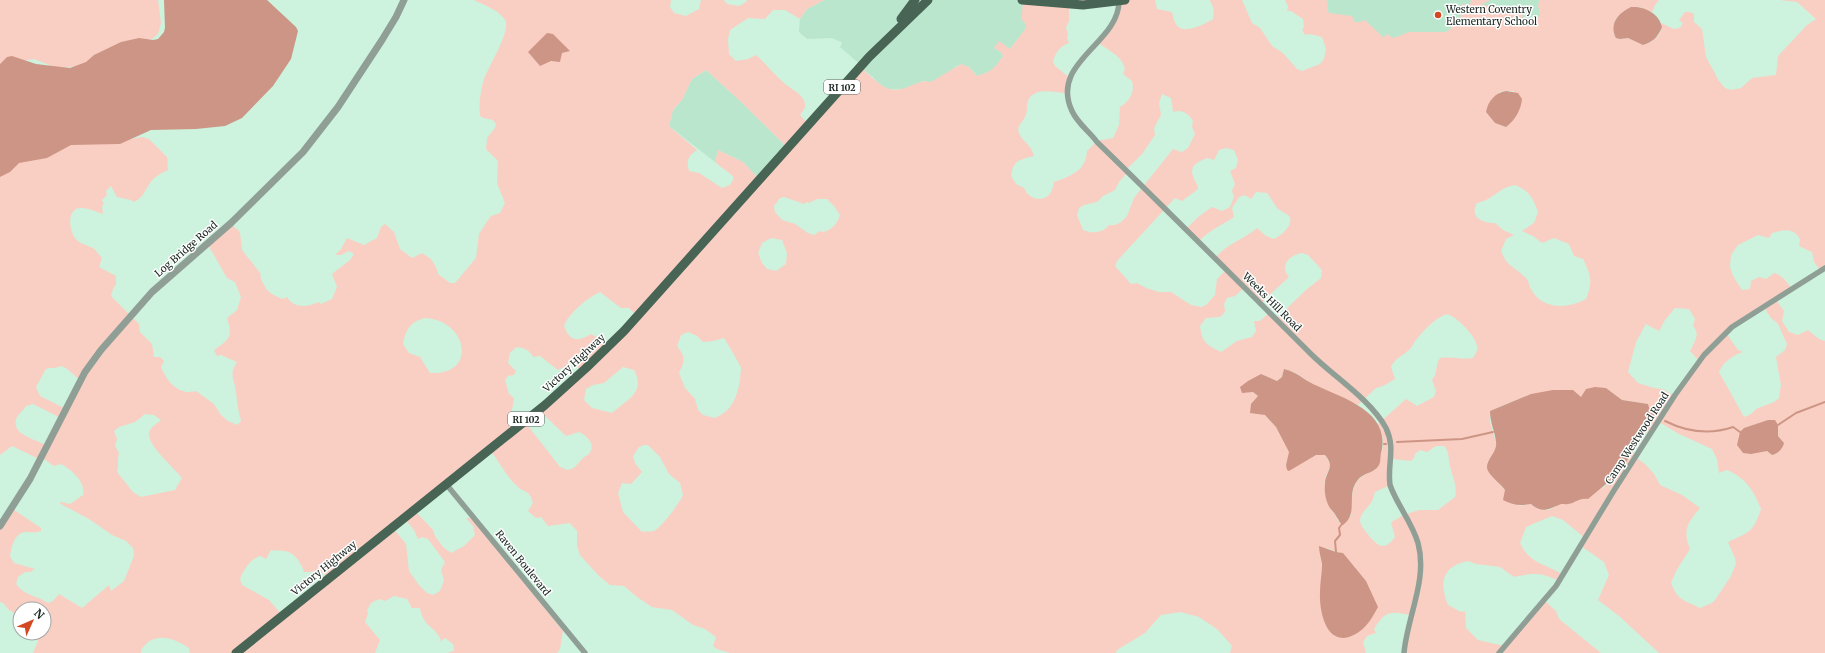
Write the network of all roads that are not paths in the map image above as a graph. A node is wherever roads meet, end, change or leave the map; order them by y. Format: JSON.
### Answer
{"nodes":[{"id":1,"x":404,"y":0,"type":"edge"},
{"id":2,"x":916,"y":0,"type":"edge"},
{"id":3,"x":928,"y":0,"type":"edge"},
{"id":4,"x":1024,"y":0,"type":"edge"},
{"id":5,"x":1122,"y":1,"type":"edge"},
{"id":6,"x":883,"y":42,"type":"junction"},
{"id":7,"x":1825,"y":268,"type":"edge"},
{"id":8,"x":446,"y":484,"type":"junction"},
{"id":9,"x":0,"y":526,"type":"edge"},
{"id":10,"x":236,"y":653,"type":"edge"},
{"id":11,"x":585,"y":653,"type":"edge"},
{"id":12,"x":1404,"y":653,"type":"edge"},
{"id":13,"x":1498,"y":653,"type":"edge"}],
"edges":[{"from":1,"to":9,"type":"street","name":"Log Bridge Road"},
{"from":2,"to":6,"type":"main road","name":"Victory Highway","number":"RI 102"},
{"from":3,"to":6,"type":"main road","name":"Victory Highway","number":"RI 102"},
{"from":4,"to":5,"type":"main road"},
{"from":5,"to":12,"type":"street","name":"Weeks Hill Road"},
{"from":6,"to":8,"type":"main road","name":"Victory Highway","number":"RI 102"},
{"from":7,"to":13,"type":"street","name":"Camp Westwood Road"},
{"from":8,"to":10,"type":"main road","name":"Victory Highway","number":"RI 102"},
{"from":8,"to":11,"type":"street","name":"Raven Boulevard"}]}
